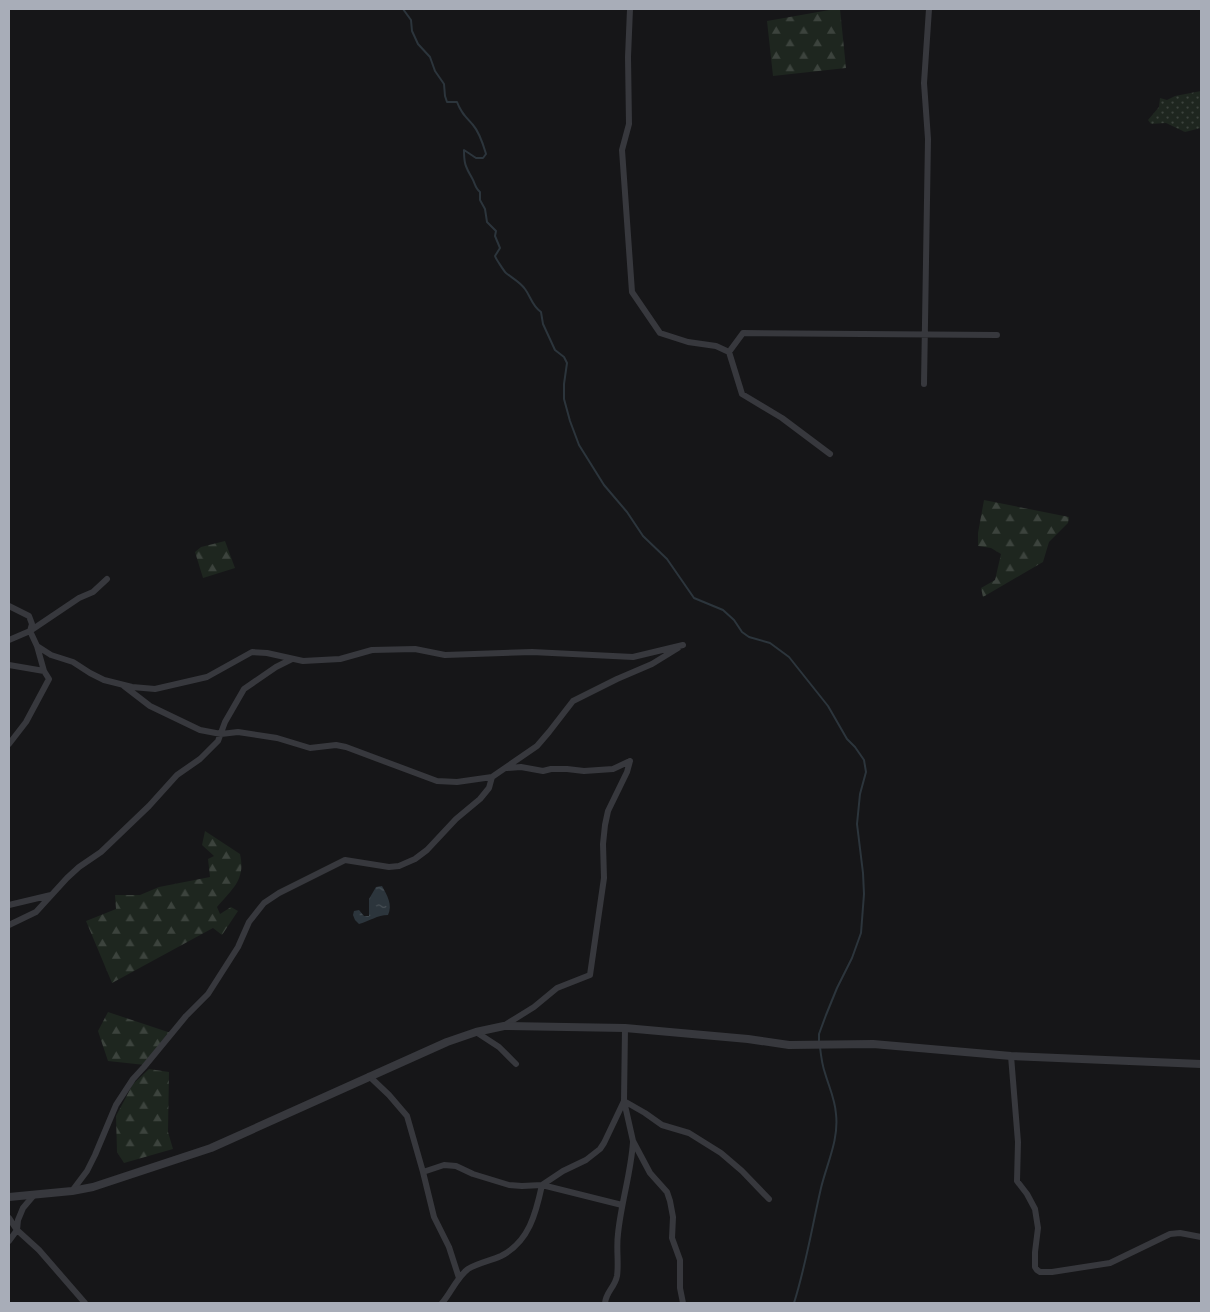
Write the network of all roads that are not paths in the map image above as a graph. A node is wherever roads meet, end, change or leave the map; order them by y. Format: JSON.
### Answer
{"nodes":[{"id":1,"x":630,"y":9,"type":"edge"},
{"id":2,"x":929,"y":9,"type":"edge"},
{"id":3,"x":925,"y":334,"type":"junction"},
{"id":4,"x":997,"y":335,"type":"dead end"},
{"id":5,"x":729,"y":352,"type":"junction"},
{"id":6,"x":924,"y":384,"type":"dead end"},
{"id":7,"x":830,"y":454,"type":"dead end"},
{"id":8,"x":107,"y":579,"type":"dead end"},
{"id":9,"x":9,"y":606,"type":"edge"},
{"id":10,"x":30,"y":631,"type":"junction"},
{"id":11,"x":9,"y":640,"type":"edge"},
{"id":12,"x":37,"y":646,"type":"junction"},
{"id":13,"x":292,"y":660,"type":"junction"},
{"id":14,"x":9,"y":665,"type":"edge"},
{"id":15,"x":44,"y":671,"type":"junction"},
{"id":16,"x":121,"y":685,"type":"junction"},
{"id":17,"x":221,"y":734,"type":"junction"},
{"id":18,"x":9,"y":744,"type":"edge"},
{"id":19,"x":506,"y":768,"type":"junction"},
{"id":20,"x":492,"y":777,"type":"junction"},
{"id":21,"x":54,"y":894,"type":"junction"},
{"id":22,"x":9,"y":905,"type":"edge"},
{"id":23,"x":9,"y":926,"type":"edge"},
{"id":24,"x":504,"y":1026,"type":"junction"},
{"id":25,"x":625,"y":1028,"type":"junction"},
{"id":26,"x":476,"y":1032,"type":"junction"},
{"id":27,"x":1011,"y":1056,"type":"junction"},
{"id":28,"x":516,"y":1064,"type":"dead end"},
{"id":29,"x":1201,"y":1064,"type":"edge"},
{"id":30,"x":369,"y":1076,"type":"junction"},
{"id":31,"x":624,"y":1101,"type":"junction"},
{"id":32,"x":633,"y":1141,"type":"junction"},
{"id":33,"x":423,"y":1172,"type":"junction"},
{"id":34,"x":542,"y":1184,"type":"junction"},
{"id":35,"x":72,"y":1190,"type":"junction"},
{"id":36,"x":34,"y":1195,"type":"junction"},
{"id":37,"x":9,"y":1197,"type":"edge"},
{"id":38,"x":769,"y":1199,"type":"dead end"},
{"id":39,"x":622,"y":1206,"type":"junction"},
{"id":40,"x":9,"y":1218,"type":"edge"},
{"id":41,"x":17,"y":1230,"type":"junction"},
{"id":42,"x":1201,"y":1237,"type":"edge"},
{"id":43,"x":9,"y":1241,"type":"edge"},
{"id":44,"x":459,"y":1278,"type":"junction"},
{"id":45,"x":85,"y":1303,"type":"edge"},
{"id":46,"x":442,"y":1303,"type":"edge"},
{"id":47,"x":605,"y":1303,"type":"edge"},
{"id":48,"x":684,"y":1303,"type":"edge"}],
"edges":[{"from":1,"to":5,"type":"street"},
{"from":2,"to":3,"type":"street"},
{"from":3,"to":4,"type":"street"},
{"from":3,"to":5,"type":"street"},
{"from":3,"to":6,"type":"street"},
{"from":5,"to":7,"type":"street"},
{"from":8,"to":10,"type":"street"},
{"from":9,"to":10,"type":"street"},
{"from":10,"to":11,"type":"street"},
{"from":10,"to":12,"type":"street"},
{"from":12,"to":15,"type":"street"},
{"from":12,"to":16,"type":"street"},
{"from":13,"to":16,"type":"street"},
{"from":13,"to":17,"type":"street"},
{"from":13,"to":19,"type":"street"},
{"from":14,"to":15,"type":"street"},
{"from":15,"to":18,"type":"street"},
{"from":16,"to":17,"type":"street"},
{"from":17,"to":20,"type":"street"},
{"from":17,"to":21,"type":"street"},
{"from":19,"to":20,"type":"street"},
{"from":19,"to":24,"type":"street"},
{"from":20,"to":35,"type":"street"},
{"from":21,"to":22,"type":"street"},
{"from":21,"to":23,"type":"street"},
{"from":24,"to":25,"type":"street"},
{"from":24,"to":26,"type":"street"},
{"from":25,"to":27,"type":"street"},
{"from":25,"to":31,"type":"street"},
{"from":26,"to":28,"type":"street"},
{"from":26,"to":30,"type":"street"},
{"from":27,"to":29,"type":"street"},
{"from":27,"to":42,"type":"street"},
{"from":30,"to":33,"type":"street"},
{"from":30,"to":35,"type":"street"},
{"from":31,"to":32,"type":"street"},
{"from":31,"to":34,"type":"street"},
{"from":31,"to":38,"type":"street"},
{"from":32,"to":39,"type":"street"},
{"from":32,"to":48,"type":"street"},
{"from":33,"to":34,"type":"street"},
{"from":33,"to":44,"type":"street"},
{"from":34,"to":39,"type":"street"},
{"from":34,"to":44,"type":"street"},
{"from":35,"to":36,"type":"street"},
{"from":36,"to":37,"type":"street"},
{"from":36,"to":41,"type":"street"},
{"from":39,"to":47,"type":"street"},
{"from":40,"to":41,"type":"street"},
{"from":41,"to":43,"type":"street"},
{"from":41,"to":45,"type":"street"},
{"from":44,"to":46,"type":"street"}]}
